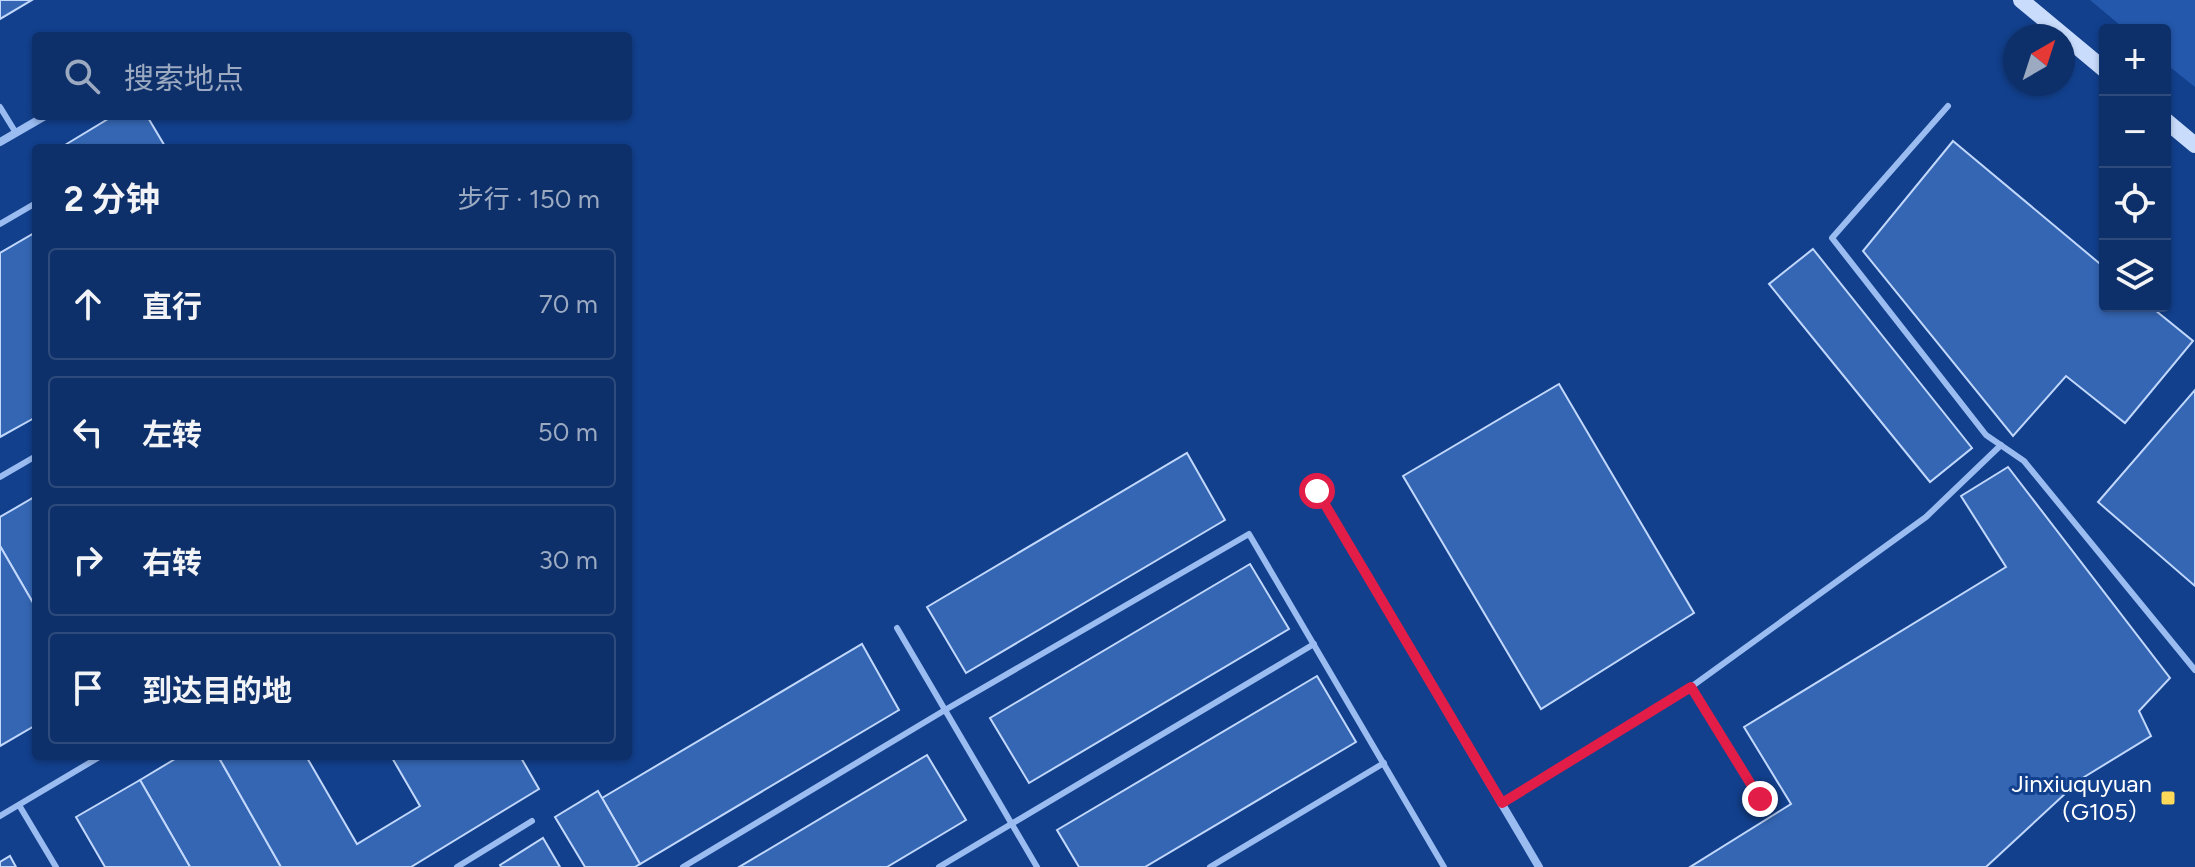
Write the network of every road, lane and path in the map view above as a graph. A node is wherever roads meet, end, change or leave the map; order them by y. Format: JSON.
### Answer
{"nodes":[{"id":1,"x":2021,"y":0,"type":"edge"},
{"id":2,"x":2099,"y":65,"type":"edge"},
{"id":3,"x":1948,"y":106,"type":"dead end"},
{"id":4,"x":0,"y":107,"type":"edge"},
{"id":5,"x":38,"y":120,"type":"edge"},
{"id":6,"x":2171,"y":125,"type":"edge"},
{"id":7,"x":16,"y":133,"type":"junction"},
{"id":8,"x":0,"y":142,"type":"edge"},
{"id":9,"x":2195,"y":145,"type":"edge"},
{"id":10,"x":32,"y":205,"type":"edge"},
{"id":11,"x":0,"y":224,"type":"edge"},
{"id":12,"x":2001,"y":445,"type":"junction"},
{"id":13,"x":32,"y":458,"type":"edge"},
{"id":14,"x":0,"y":477,"type":"edge"},
{"id":15,"x":1317,"y":491,"type":"dead end"},
{"id":16,"x":897,"y":628,"type":"dead end"},
{"id":17,"x":1314,"y":644,"type":"junction"},
{"id":18,"x":2195,"y":670,"type":"edge"},
{"id":19,"x":1691,"y":687,"type":"junction"},
{"id":20,"x":945,"y":710,"type":"junction"},
{"id":21,"x":94,"y":760,"type":"edge"},
{"id":22,"x":1384,"y":763,"type":"junction"},
{"id":23,"x":1760,"y":799,"type":"dead end"},
{"id":24,"x":1502,"y":803,"type":"junction"},
{"id":25,"x":19,"y":805,"type":"junction"},
{"id":26,"x":0,"y":816,"type":"edge"},
{"id":27,"x":532,"y":821,"type":"dead end"},
{"id":28,"x":1011,"y":824,"type":"junction"},
{"id":29,"x":473,"y":858,"type":"junction"},
{"id":30,"x":56,"y":867,"type":"edge"},
{"id":31,"x":457,"y":867,"type":"edge"},
{"id":32,"x":478,"y":867,"type":"edge"},
{"id":33,"x":683,"y":867,"type":"edge"},
{"id":34,"x":939,"y":867,"type":"edge"},
{"id":35,"x":1037,"y":867,"type":"edge"},
{"id":36,"x":1210,"y":867,"type":"edge"},
{"id":37,"x":1444,"y":867,"type":"edge"},
{"id":38,"x":1539,"y":867,"type":"edge"}],
"edges":[{"from":1,"to":2,"type":"main road"},
{"from":3,"to":12,"type":"lane"},
{"from":4,"to":7,"type":"lane"},
{"from":5,"to":7,"type":"street"},
{"from":6,"to":9,"type":"main road"},
{"from":7,"to":8,"type":"street"},
{"from":10,"to":11,"type":"lane"},
{"from":12,"to":18,"type":"lane"},
{"from":12,"to":19,"type":"lane"},
{"from":13,"to":14,"type":"lane"},
{"from":15,"to":24,"type":"street"},
{"from":16,"to":20,"type":"lane"},
{"from":17,"to":20,"type":"lane"},
{"from":17,"to":22,"type":"lane"},
{"from":17,"to":28,"type":"lane"},
{"from":19,"to":23,"type":"lane"},
{"from":19,"to":24,"type":"lane"},
{"from":20,"to":28,"type":"lane"},
{"from":20,"to":33,"type":"lane"},
{"from":21,"to":25,"type":"lane"},
{"from":22,"to":36,"type":"lane"},
{"from":22,"to":37,"type":"lane"},
{"from":24,"to":38,"type":"street"},
{"from":25,"to":26,"type":"lane"},
{"from":25,"to":30,"type":"lane"},
{"from":27,"to":29,"type":"lane"},
{"from":28,"to":34,"type":"lane"},
{"from":28,"to":35,"type":"lane"},
{"from":29,"to":31,"type":"lane"},
{"from":29,"to":32,"type":"lane"}]}
